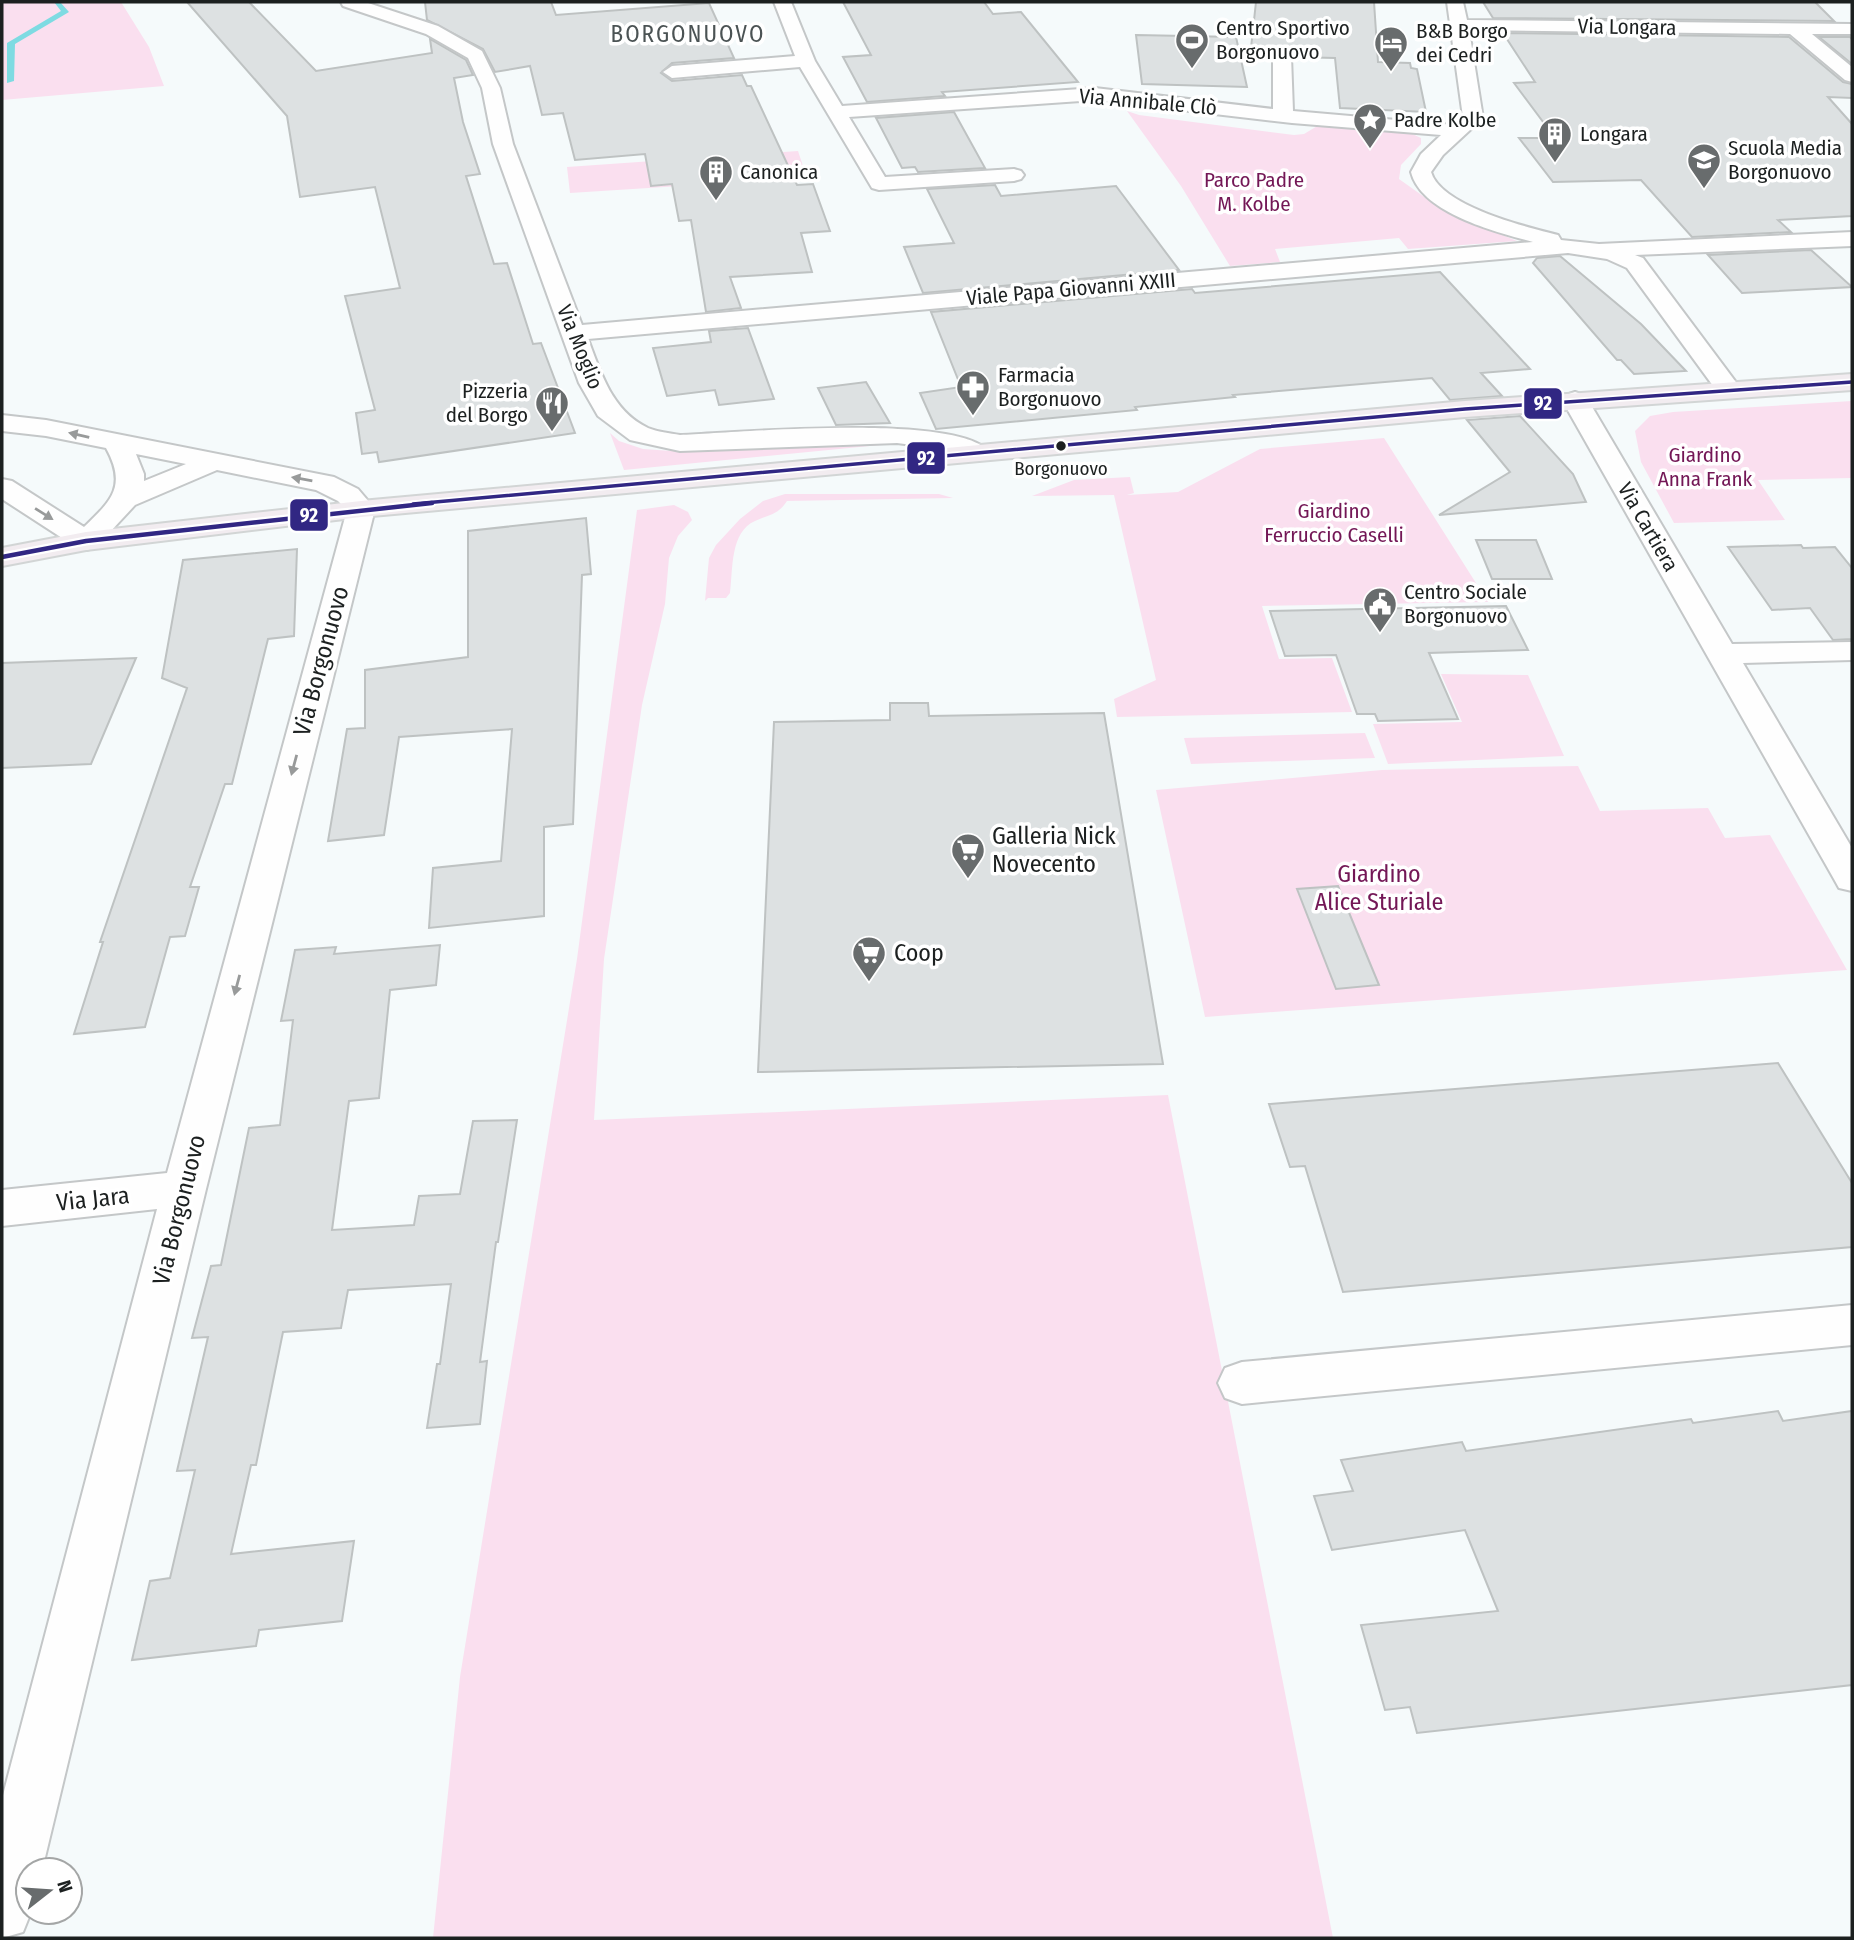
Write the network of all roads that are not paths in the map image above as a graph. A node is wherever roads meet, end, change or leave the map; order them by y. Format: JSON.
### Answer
{"nodes":[{"id":1,"x":349,"y":2,"type":"edge"},
{"id":2,"x":782,"y":2,"type":"edge"},
{"id":3,"x":1455,"y":2,"type":"edge"},
{"id":4,"x":1460,"y":25,"type":"junction"},
{"id":5,"x":1794,"y":29,"type":"junction"},
{"id":6,"x":1852,"y":29,"type":"edge"},
{"id":7,"x":1282,"y":56,"type":"dead end"},
{"id":8,"x":806,"y":61,"type":"junction"},
{"id":9,"x":672,"y":72,"type":"dead end"},
{"id":10,"x":1852,"y":76,"type":"edge"},
{"id":11,"x":836,"y":112,"type":"junction"},
{"id":12,"x":1283,"y":116,"type":"junction"},
{"id":13,"x":1460,"y":131,"type":"junction"},
{"id":14,"x":1014,"y":175,"type":"dead end"},
{"id":15,"x":1852,"y":239,"type":"edge"},
{"id":16,"x":1568,"y":246,"type":"junction"},
{"id":17,"x":1597,"y":250,"type":"junction"},
{"id":18,"x":573,"y":333,"type":"junction"},
{"id":19,"x":1852,"y":383,"type":"edge"},
{"id":20,"x":1728,"y":389,"type":"junction"},
{"id":21,"x":1575,"y":400,"type":"junction"},
{"id":22,"x":2,"y":423,"type":"edge"},
{"id":23,"x":117,"y":443,"type":"junction"},
{"id":24,"x":976,"y":453,"type":"junction"},
{"id":25,"x":213,"y":463,"type":"junction"},
{"id":26,"x":2,"y":487,"type":"edge"},
{"id":27,"x":129,"y":498,"type":"junction"},
{"id":28,"x":361,"y":509,"type":"junction"},
{"id":29,"x":86,"y":541,"type":"junction"},
{"id":30,"x":2,"y":557,"type":"edge"},
{"id":31,"x":1852,"y":651,"type":"edge"},
{"id":32,"x":1721,"y":654,"type":"junction"},
{"id":33,"x":1852,"y":879,"type":"edge"},
{"id":34,"x":184,"y":1189,"type":"junction"},
{"id":35,"x":2,"y":1208,"type":"edge"},
{"id":36,"x":1852,"y":1325,"type":"edge"},
{"id":37,"x":1242,"y":1383,"type":"dead end"},
{"id":38,"x":2,"y":1911,"type":"edge"}],
"edges":[{"from":1,"to":18,"type":"street","name":"Via Moglio"},
{"from":2,"to":8,"type":"street"},
{"from":3,"to":4,"type":"street"},
{"from":4,"to":5,"type":"street","name":"Via Longara"},
{"from":4,"to":13,"type":"street"},
{"from":5,"to":6,"type":"street","name":"Via Longara"},
{"from":5,"to":10,"type":"street"},
{"from":7,"to":12,"type":"street"},
{"from":8,"to":9,"type":"street"},
{"from":8,"to":11,"type":"street"},
{"from":11,"to":12,"type":"street","name":"Via Annibale Clò"},
{"from":11,"to":14,"type":"street"},
{"from":12,"to":13,"type":"street","name":"Via Annibale Clò"},
{"from":13,"to":16,"type":"street"},
{"from":15,"to":17,"type":"street"},
{"from":16,"to":17,"type":"street"},
{"from":16,"to":18,"type":"street","name":"Viale Papa Giovanni XXIII"},
{"from":17,"to":20,"type":"street"},
{"from":18,"to":24,"type":"street","name":"Via Moglio"},
{"from":19,"to":20,"type":"main road"},
{"from":20,"to":21,"type":"main road"},
{"from":21,"to":24,"type":"main road"},
{"from":21,"to":32,"type":"street","name":"Via Cartiera"},
{"from":23,"to":22,"type":"street","one_way":true},
{"from":23,"to":25,"type":"street"},
{"from":23,"to":27,"type":"street"},
{"from":24,"to":28,"type":"main road"},
{"from":25,"to":27,"type":"street"},
{"from":28,"to":25,"type":"street","one_way":true},
{"from":26,"to":29,"type":"street","one_way":true},
{"from":27,"to":29,"type":"street"},
{"from":28,"to":29,"type":"main road"},
{"from":28,"to":34,"type":"street","name":"Via Borgonuovo","one_way":true},
{"from":29,"to":30,"type":"main road"},
{"from":31,"to":32,"type":"street"},
{"from":32,"to":33,"type":"street","name":"Via Cartiera"},
{"from":34,"to":35,"type":"street","name":"Via Jara"},
{"from":34,"to":38,"type":"street","name":"Via Borgonuovo"},
{"from":36,"to":37,"type":"street"}]}
